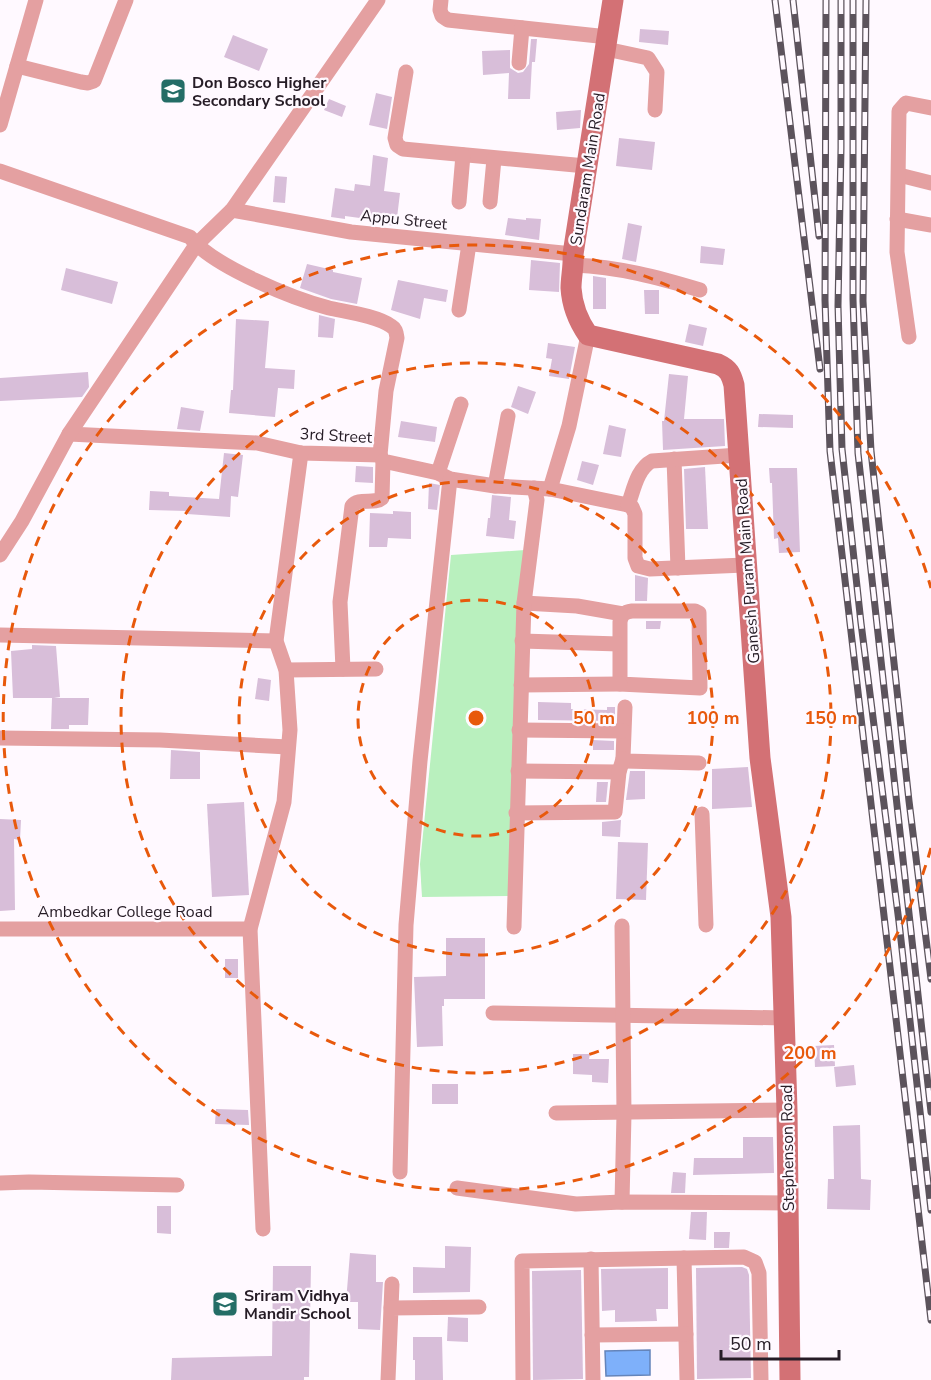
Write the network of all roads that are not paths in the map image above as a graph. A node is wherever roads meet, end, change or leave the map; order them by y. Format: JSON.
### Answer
{"nodes":[{"id":1,"x":36,"y":0,"type":"edge"},
{"id":2,"x":126,"y":0,"type":"edge"},
{"id":3,"x":378,"y":0,"type":"edge"},
{"id":4,"x":441,"y":0,"type":"edge"},
{"id":5,"x":613,"y":0,"type":"edge"},
{"id":6,"x":522,"y":28,"type":"junction"},
{"id":7,"x":607,"y":43,"type":"junction"},
{"id":8,"x":519,"y":63,"type":"dead end"},
{"id":9,"x":17,"y":66,"type":"junction"},
{"id":10,"x":406,"y":72,"type":"dead end"},
{"id":11,"x":931,"y":108,"type":"edge"},
{"id":12,"x":655,"y":110,"type":"dead end"},
{"id":13,"x":0,"y":125,"type":"edge"},
{"id":14,"x":463,"y":155,"type":"junction"},
{"id":15,"x":494,"y":159,"type":"junction"},
{"id":16,"x":586,"y":166,"type":"junction"},
{"id":17,"x":0,"y":171,"type":"edge"},
{"id":18,"x":899,"y":175,"type":"junction"},
{"id":19,"x":931,"y":183,"type":"edge"},
{"id":20,"x":459,"y":202,"type":"dead end"},
{"id":21,"x":490,"y":202,"type":"dead end"},
{"id":22,"x":232,"y":210,"type":"junction"},
{"id":23,"x":897,"y":219,"type":"junction"},
{"id":24,"x":931,"y":225,"type":"edge"},
{"id":25,"x":469,"y":244,"type":"junction"},
{"id":26,"x":196,"y":245,"type":"junction"},
{"id":27,"x":574,"y":260,"type":"junction"},
{"id":28,"x":700,"y":290,"type":"dead end"},
{"id":29,"x":459,"y":310,"type":"dead end"},
{"id":30,"x":588,"y":335,"type":"junction"},
{"id":31,"x":909,"y":337,"type":"dead end"},
{"id":32,"x":461,"y":404,"type":"dead end"},
{"id":33,"x":508,"y":416,"type":"dead end"},
{"id":34,"x":69,"y":434,"type":"junction"},
{"id":35,"x":301,"y":453,"type":"junction"},
{"id":36,"x":739,"y":455,"type":"junction"},
{"id":37,"x":381,"y":458,"type":"junction"},
{"id":38,"x":674,"y":459,"type":"junction"},
{"id":39,"x":444,"y":476,"type":"junction"},
{"id":40,"x":495,"y":486,"type":"junction"},
{"id":41,"x":534,"y":488,"type":"junction"},
{"id":42,"x":550,"y":489,"type":"junction"},
{"id":43,"x":628,"y":505,"type":"junction"},
{"id":44,"x":0,"y":555,"type":"edge"},
{"id":45,"x":745,"y":565,"type":"junction"},
{"id":46,"x":678,"y":568,"type":"junction"},
{"id":47,"x":524,"y":603,"type":"junction"},
{"id":48,"x":623,"y":614,"type":"junction"},
{"id":49,"x":0,"y":635,"type":"edge"},
{"id":50,"x":276,"y":641,"type":"junction"},
{"id":51,"x":522,"y":641,"type":"junction"},
{"id":52,"x":620,"y":644,"type":"junction"},
{"id":53,"x":343,"y":669,"type":"junction"},
{"id":54,"x":376,"y":669,"type":"dead end"},
{"id":55,"x":286,"y":670,"type":"junction"},
{"id":56,"x":620,"y":684,"type":"junction"},
{"id":57,"x":521,"y":685,"type":"junction"},
{"id":58,"x":625,"y":707,"type":"dead end"},
{"id":59,"x":519,"y":730,"type":"junction"},
{"id":60,"x":623,"y":731,"type":"junction"},
{"id":61,"x":0,"y":738,"type":"edge"},
{"id":62,"x":288,"y":747,"type":"junction"},
{"id":63,"x":699,"y":763,"type":"dead end"},
{"id":64,"x":621,"y":766,"type":"junction"},
{"id":65,"x":518,"y":771,"type":"junction"},
{"id":66,"x":516,"y":813,"type":"junction"},
{"id":67,"x":702,"y":814,"type":"dead end"},
{"id":68,"x":781,"y":917,"type":"joint"},
{"id":69,"x":706,"y":925,"type":"dead end"},
{"id":70,"x":622,"y":926,"type":"dead end"},
{"id":71,"x":514,"y":927,"type":"dead end"},
{"id":72,"x":0,"y":929,"type":"edge"},
{"id":73,"x":250,"y":930,"type":"junction"},
{"id":74,"x":494,"y":1013,"type":"dead end"},
{"id":75,"x":623,"y":1015,"type":"junction"},
{"id":76,"x":785,"y":1018,"type":"junction"},
{"id":77,"x":787,"y":1110,"type":"junction"},
{"id":78,"x":556,"y":1113,"type":"dead end"},
{"id":79,"x":624,"y":1114,"type":"junction"},
{"id":80,"x":400,"y":1172,"type":"dead end"},
{"id":81,"x":0,"y":1183,"type":"edge"},
{"id":82,"x":177,"y":1185,"type":"dead end"},
{"id":83,"x":457,"y":1188,"type":"dead end"},
{"id":84,"x":622,"y":1203,"type":"junction"},
{"id":85,"x":789,"y":1203,"type":"junction"},
{"id":86,"x":263,"y":1229,"type":"dead end"},
{"id":87,"x":684,"y":1258,"type":"junction"},
{"id":88,"x":591,"y":1259,"type":"junction"},
{"id":89,"x":392,"y":1284,"type":"dead end"},
{"id":90,"x":479,"y":1307,"type":"dead end"},
{"id":91,"x":391,"y":1308,"type":"junction"},
{"id":92,"x":686,"y":1334,"type":"junction"},
{"id":93,"x":592,"y":1335,"type":"junction"},
{"id":94,"x":388,"y":1380,"type":"edge"},
{"id":95,"x":523,"y":1380,"type":"edge"},
{"id":96,"x":593,"y":1380,"type":"edge"},
{"id":97,"x":687,"y":1380,"type":"edge"},
{"id":98,"x":760,"y":1380,"type":"edge"},
{"id":99,"x":790,"y":1380,"type":"edge"}],
"edges":[{"from":1,"to":9,"type":"street"},
{"from":2,"to":9,"type":"street"},
{"from":3,"to":22,"type":"street"},
{"from":4,"to":6,"type":"street"},
{"from":5,"to":7,"type":"street","name":"Sundaram Main Road"},
{"from":6,"to":7,"type":"street"},
{"from":6,"to":8,"type":"street"},
{"from":7,"to":12,"type":"street"},
{"from":7,"to":16,"type":"street","name":"Sundaram Main Road"},
{"from":9,"to":13,"type":"street"},
{"from":10,"to":14,"type":"street"},
{"from":11,"to":18,"type":"street"},
{"from":14,"to":15,"type":"street"},
{"from":14,"to":20,"type":"street"},
{"from":15,"to":16,"type":"street"},
{"from":15,"to":21,"type":"street"},
{"from":16,"to":27,"type":"street","name":"Sundaram Main Road"},
{"from":17,"to":26,"type":"street"},
{"from":18,"to":19,"type":"street"},
{"from":18,"to":23,"type":"street"},
{"from":22,"to":25,"type":"street","name":"Appu Street"},
{"from":22,"to":26,"type":"street"},
{"from":23,"to":24,"type":"street"},
{"from":23,"to":31,"type":"street"},
{"from":25,"to":27,"type":"street","name":"Appu Street"},
{"from":25,"to":29,"type":"street"},
{"from":26,"to":34,"type":"street"},
{"from":26,"to":37,"type":"street"},
{"from":27,"to":28,"type":"street","name":"Appu Street"},
{"from":27,"to":30,"type":"street","name":"Sundaram Main Road"},
{"from":30,"to":36,"type":"street","name":"Ganesh Puram Main Road"},
{"from":30,"to":42,"type":"street"},
{"from":32,"to":39,"type":"street"},
{"from":33,"to":40,"type":"street"},
{"from":34,"to":35,"type":"street","name":"3rd Street"},
{"from":34,"to":44,"type":"street"},
{"from":35,"to":37,"type":"street","name":"3rd Street"},
{"from":35,"to":50,"type":"street"},
{"from":36,"to":38,"type":"street"},
{"from":36,"to":45,"type":"street","name":"Ganesh Puram Main Road"},
{"from":37,"to":39,"type":"street","name":"3rd Street"},
{"from":37,"to":53,"type":"street"},
{"from":38,"to":43,"type":"street"},
{"from":38,"to":46,"type":"street"},
{"from":39,"to":40,"type":"street","name":"3rd Street"},
{"from":39,"to":80,"type":"street"},
{"from":40,"to":41,"type":"street","name":"3rd Street"},
{"from":41,"to":42,"type":"street","name":"3rd Street"},
{"from":41,"to":47,"type":"street"},
{"from":42,"to":43,"type":"street","name":"3rd Street"},
{"from":43,"to":46,"type":"street"},
{"from":45,"to":46,"type":"street"},
{"from":45,"to":68,"type":"street","name":"Ganesh Puram Main Road"},
{"from":47,"to":48,"type":"street"},
{"from":47,"to":51,"type":"street"},
{"from":48,"to":52,"type":"street"},
{"from":48,"to":56,"type":"street"},
{"from":49,"to":50,"type":"street"},
{"from":50,"to":55,"type":"street"},
{"from":51,"to":52,"type":"street"},
{"from":51,"to":57,"type":"street"},
{"from":52,"to":56,"type":"street"},
{"from":53,"to":54,"type":"street"},
{"from":53,"to":55,"type":"street"},
{"from":55,"to":62,"type":"street"},
{"from":56,"to":57,"type":"street"},
{"from":57,"to":59,"type":"street"},
{"from":58,"to":60,"type":"street"},
{"from":59,"to":60,"type":"street"},
{"from":59,"to":65,"type":"street"},
{"from":60,"to":64,"type":"street"},
{"from":61,"to":62,"type":"street"},
{"from":62,"to":73,"type":"street"},
{"from":63,"to":64,"type":"street"},
{"from":64,"to":65,"type":"street"},
{"from":64,"to":66,"type":"street"},
{"from":65,"to":66,"type":"street"},
{"from":66,"to":71,"type":"street"},
{"from":67,"to":69,"type":"street"},
{"from":68,"to":76,"type":"street","name":"Stephenson Road"},
{"from":70,"to":75,"type":"street"},
{"from":72,"to":73,"type":"street","name":"Ambedkar College Road"},
{"from":73,"to":86,"type":"street"},
{"from":74,"to":75,"type":"street"},
{"from":75,"to":76,"type":"street"},
{"from":75,"to":79,"type":"street"},
{"from":76,"to":77,"type":"street","name":"Stephenson Road"},
{"from":77,"to":79,"type":"street"},
{"from":77,"to":85,"type":"street","name":"Stephenson Road"},
{"from":78,"to":79,"type":"street"},
{"from":79,"to":84,"type":"street"},
{"from":81,"to":82,"type":"street"},
{"from":83,"to":84,"type":"street"},
{"from":84,"to":85,"type":"street"},
{"from":85,"to":99,"type":"street","name":"Stephenson Road"},
{"from":87,"to":88,"type":"street"},
{"from":87,"to":92,"type":"street"},
{"from":87,"to":98,"type":"street"},
{"from":88,"to":93,"type":"street"},
{"from":88,"to":95,"type":"street"},
{"from":89,"to":91,"type":"street"},
{"from":90,"to":91,"type":"street"},
{"from":91,"to":94,"type":"street"},
{"from":92,"to":93,"type":"street"},
{"from":92,"to":97,"type":"street"},
{"from":93,"to":96,"type":"street"}]}
